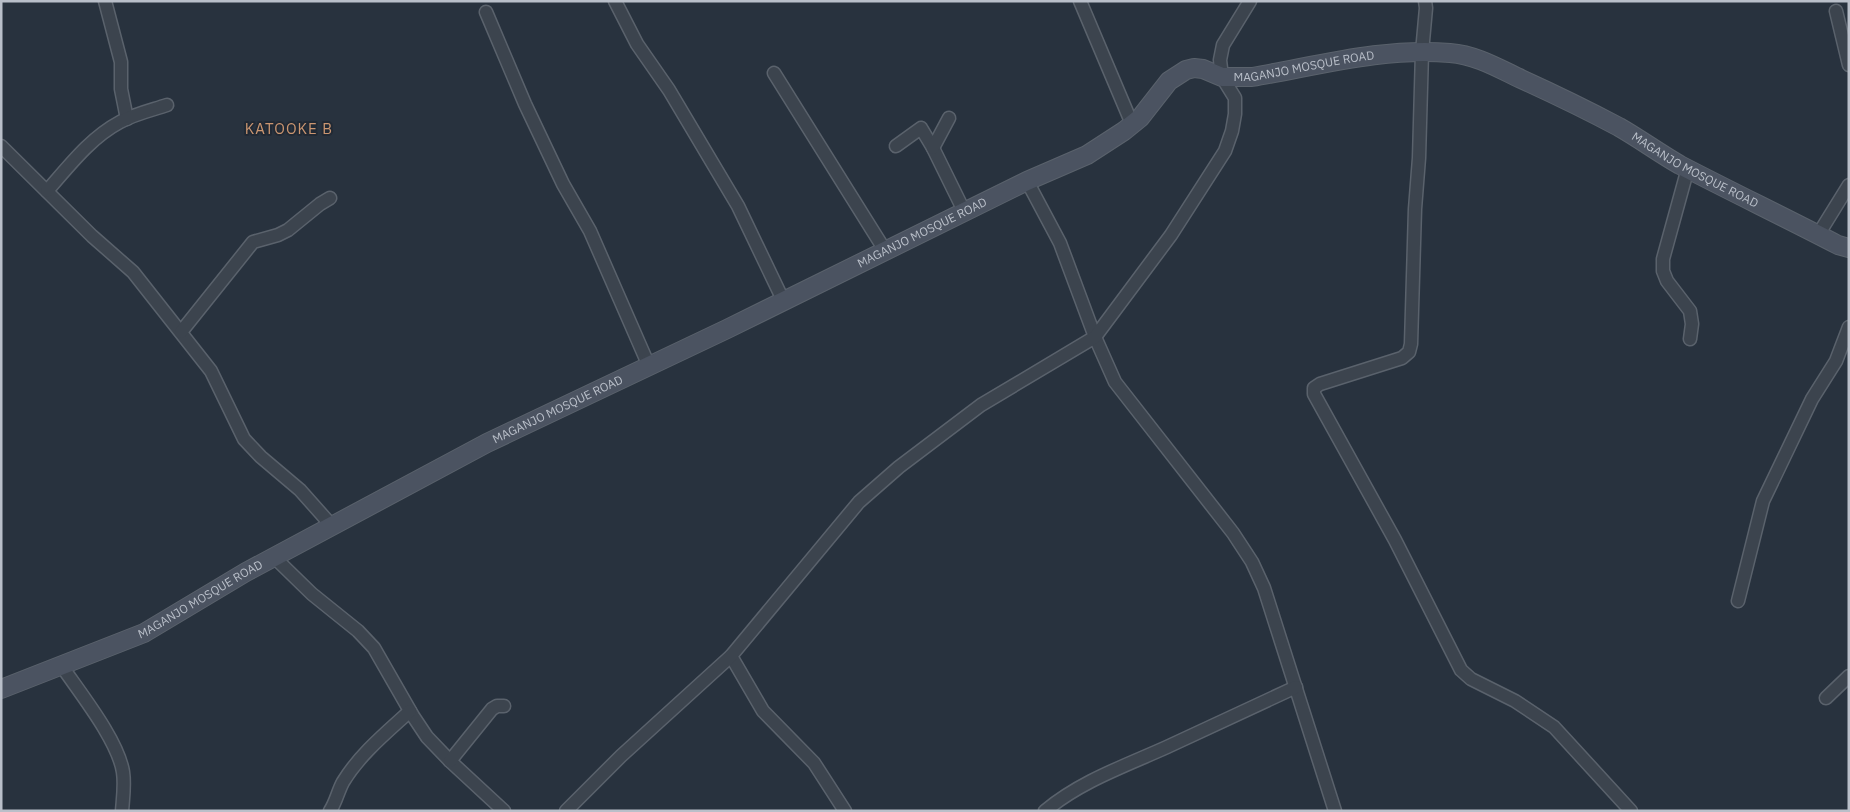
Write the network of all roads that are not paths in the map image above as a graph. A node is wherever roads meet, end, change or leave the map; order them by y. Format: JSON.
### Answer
{"nodes":[{"id":1,"x":105,"y":1,"type":"edge"},
{"id":2,"x":615,"y":1,"type":"edge"},
{"id":3,"x":1080,"y":1,"type":"edge"},
{"id":4,"x":1250,"y":1,"type":"edge"},
{"id":5,"x":1425,"y":1,"type":"edge"},
{"id":6,"x":1836,"y":11,"type":"dead end"},
{"id":7,"x":486,"y":12,"type":"dead end"},
{"id":8,"x":1422,"y":52,"type":"junction"},
{"id":9,"x":1849,"y":65,"type":"edge"},
{"id":10,"x":774,"y":73,"type":"dead end"},
{"id":11,"x":1222,"y":77,"type":"junction"},
{"id":12,"x":167,"y":105,"type":"dead end"},
{"id":13,"x":949,"y":118,"type":"dead end"},
{"id":14,"x":127,"y":119,"type":"junction"},
{"id":15,"x":1132,"y":124,"type":"junction"},
{"id":16,"x":1,"y":146,"type":"edge"},
{"id":17,"x":896,"y":146,"type":"dead end"},
{"id":18,"x":933,"y":148,"type":"junction"},
{"id":19,"x":1688,"y":168,"type":"junction"},
{"id":20,"x":1027,"y":181,"type":"junction"},
{"id":21,"x":1849,"y":185,"type":"edge"},
{"id":22,"x":47,"y":191,"type":"junction"},
{"id":23,"x":330,"y":198,"type":"dead end"},
{"id":24,"x":965,"y":213,"type":"junction"},
{"id":25,"x":1818,"y":235,"type":"junction"},
{"id":26,"x":1849,"y":248,"type":"edge"},
{"id":27,"x":886,"y":252,"type":"junction"},
{"id":28,"x":784,"y":302,"type":"junction"},
{"id":29,"x":1849,"y":327,"type":"edge"},
{"id":30,"x":181,"y":332,"type":"junction"},
{"id":31,"x":1095,"y":337,"type":"junction"},
{"id":32,"x":1690,"y":340,"type":"dead end"},
{"id":33,"x":649,"y":366,"type":"junction"},
{"id":34,"x":332,"y":526,"type":"junction"},
{"id":35,"x":274,"y":557,"type":"junction"},
{"id":36,"x":1738,"y":601,"type":"dead end"},
{"id":37,"x":731,"y":656,"type":"junction"},
{"id":38,"x":61,"y":665,"type":"junction"},
{"id":39,"x":1849,"y":676,"type":"edge"},
{"id":40,"x":1296,"y":687,"type":"junction"},
{"id":41,"x":1,"y":689,"type":"edge"},
{"id":42,"x":1826,"y":698,"type":"dead end"},
{"id":43,"x":504,"y":706,"type":"dead end"},
{"id":44,"x":410,"y":712,"type":"junction"},
{"id":45,"x":450,"y":761,"type":"junction"},
{"id":46,"x":569,"y":810,"type":"edge"},
{"id":47,"x":122,"y":811,"type":"edge"},
{"id":48,"x":330,"y":811,"type":"edge"},
{"id":49,"x":504,"y":811,"type":"edge"},
{"id":50,"x":845,"y":811,"type":"edge"},
{"id":51,"x":1045,"y":811,"type":"edge"},
{"id":52,"x":1335,"y":811,"type":"edge"},
{"id":53,"x":1631,"y":811,"type":"edge"}],
"edges":[{"from":1,"to":14,"type":"street"},
{"from":2,"to":28,"type":"street"},
{"from":3,"to":15,"type":"street"},
{"from":4,"to":11,"type":"street"},
{"from":5,"to":8,"type":"street"},
{"from":6,"to":9,"type":"street"},
{"from":7,"to":33,"type":"street"},
{"from":8,"to":11,"type":"street","name":"MAGANJO MOSQUE ROAD"},
{"from":8,"to":19,"type":"street","name":"MAGANJO MOSQUE ROAD"},
{"from":8,"to":53,"type":"street"},
{"from":10,"to":27,"type":"street"},
{"from":11,"to":15,"type":"street","name":"MAGANJO MOSQUE ROAD"},
{"from":11,"to":31,"type":"street"},
{"from":12,"to":14,"type":"street"},
{"from":13,"to":18,"type":"street"},
{"from":14,"to":22,"type":"street"},
{"from":15,"to":20,"type":"street","name":"MAGANJO MOSQUE ROAD"},
{"from":16,"to":22,"type":"street"},
{"from":17,"to":18,"type":"street"},
{"from":18,"to":24,"type":"street"},
{"from":19,"to":25,"type":"street","name":"MAGANJO MOSQUE ROAD"},
{"from":19,"to":32,"type":"street"},
{"from":20,"to":24,"type":"street","name":"MAGANJO MOSQUE ROAD"},
{"from":20,"to":31,"type":"street"},
{"from":21,"to":25,"type":"street"},
{"from":22,"to":30,"type":"street"},
{"from":23,"to":30,"type":"street"},
{"from":24,"to":27,"type":"street","name":"MAGANJO MOSQUE ROAD"},
{"from":25,"to":26,"type":"street","name":"MAGANJO MOSQUE ROAD"},
{"from":27,"to":28,"type":"street","name":"MAGANJO MOSQUE ROAD"},
{"from":28,"to":33,"type":"street","name":"MAGANJO MOSQUE ROAD"},
{"from":29,"to":36,"type":"street"},
{"from":30,"to":34,"type":"street"},
{"from":31,"to":37,"type":"street"},
{"from":31,"to":40,"type":"street"},
{"from":33,"to":34,"type":"street","name":"MAGANJO MOSQUE ROAD"},
{"from":34,"to":35,"type":"street","name":"MAGANJO MOSQUE ROAD"},
{"from":35,"to":38,"type":"street","name":"MAGANJO MOSQUE ROAD"},
{"from":35,"to":44,"type":"street"},
{"from":37,"to":46,"type":"street"},
{"from":37,"to":50,"type":"street"},
{"from":38,"to":41,"type":"street","name":"MAGANJO MOSQUE ROAD"},
{"from":38,"to":47,"type":"street"},
{"from":39,"to":42,"type":"street"},
{"from":40,"to":51,"type":"street"},
{"from":40,"to":52,"type":"street"},
{"from":43,"to":45,"type":"street"},
{"from":44,"to":45,"type":"street"},
{"from":44,"to":48,"type":"street"},
{"from":45,"to":49,"type":"street"}]}
